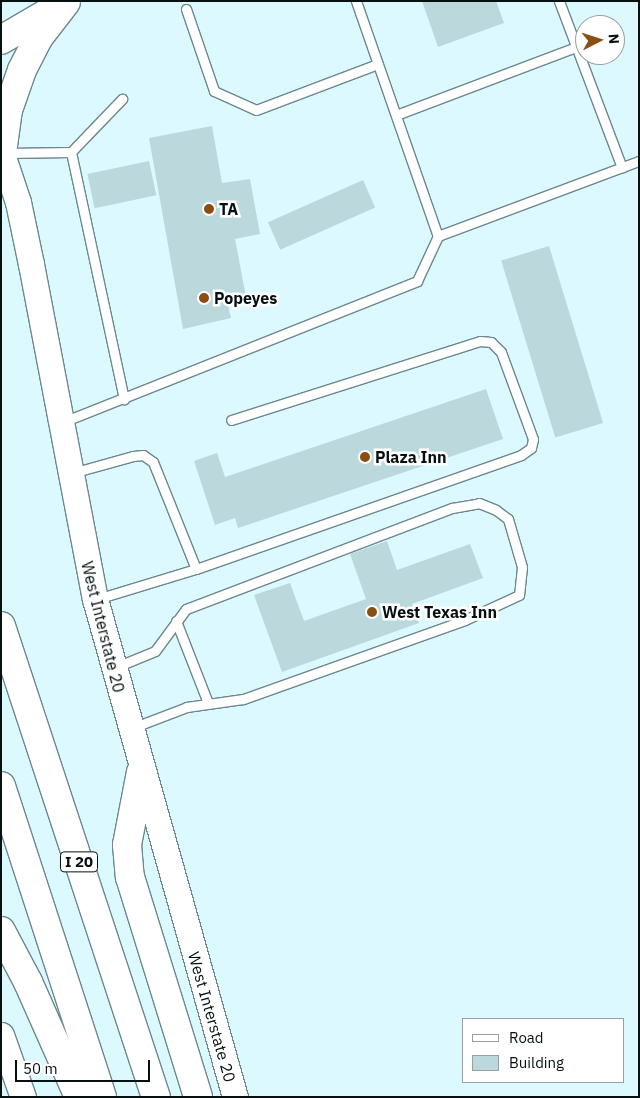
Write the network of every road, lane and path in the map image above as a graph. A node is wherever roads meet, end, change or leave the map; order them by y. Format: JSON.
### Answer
{"nodes":[{"id":1,"x":356,"y":1,"type":"edge"},
{"id":2,"x":559,"y":1,"type":"edge"},
{"id":3,"x":67,"y":2,"type":"edge"},
{"id":4,"x":186,"y":9,"type":"dead end"},
{"id":5,"x":1,"y":40,"type":"edge"},
{"id":6,"x":575,"y":44,"type":"edge"},
{"id":7,"x":575,"y":47,"type":"edge"},
{"id":8,"x":378,"y":64,"type":"junction"},
{"id":9,"x":583,"y":65,"type":"edge"},
{"id":10,"x":122,"y":99,"type":"dead end"},
{"id":11,"x":396,"y":115,"type":"junction"},
{"id":12,"x":2,"y":152,"type":"edge"},
{"id":13,"x":71,"y":152,"type":"junction"},
{"id":14,"x":639,"y":161,"type":"edge"},
{"id":15,"x":622,"y":168,"type":"junction"},
{"id":16,"x":438,"y":236,"type":"junction"},
{"id":17,"x":124,"y":399,"type":"junction"},
{"id":18,"x":231,"y":420,"type":"dead end"},
{"id":19,"x":60,"y":423,"type":"junction"},
{"id":20,"x":70,"y":474,"type":"junction"},
{"id":21,"x":196,"y":569,"type":"junction"},
{"id":22,"x":95,"y":599,"type":"junction"},
{"id":23,"x":176,"y":621,"type":"junction"},
{"id":24,"x":1,"y":626,"type":"edge"},
{"id":25,"x":112,"y":669,"type":"junction"},
{"id":26,"x":208,"y":703,"type":"junction"},
{"id":27,"x":129,"y":729,"type":"junction"},
{"id":28,"x":141,"y":772,"type":"junction"},
{"id":29,"x":1,"y":786,"type":"edge"},
{"id":30,"x":1,"y":931,"type":"edge"},
{"id":31,"x":1,"y":1035,"type":"edge"},
{"id":32,"x":23,"y":1097,"type":"edge"},
{"id":33,"x":79,"y":1097,"type":"edge"},
{"id":34,"x":102,"y":1097,"type":"edge"},
{"id":35,"x":156,"y":1097,"type":"edge"},
{"id":36,"x":198,"y":1097,"type":"edge"},
{"id":37,"x":235,"y":1097,"type":"edge"}],
"edges":[{"from":1,"to":8,"type":"lane"},
{"from":2,"to":6,"type":"lane"},
{"from":3,"to":5,"type":"main road"},
{"from":3,"to":12,"type":"main road"},
{"from":4,"to":8,"type":"lane"},
{"from":7,"to":11,"type":"lane"},
{"from":8,"to":11,"type":"lane"},
{"from":9,"to":15,"type":"lane"},
{"from":10,"to":13,"type":"lane"},
{"from":11,"to":16,"type":"lane"},
{"from":12,"to":13,"type":"lane"},
{"from":12,"to":19,"type":"main road","name":"West Interstate 20"},
{"from":13,"to":17,"type":"lane"},
{"from":14,"to":15,"type":"lane"},
{"from":15,"to":16,"type":"lane"},
{"from":16,"to":17,"type":"lane"},
{"from":17,"to":19,"type":"lane"},
{"from":18,"to":21,"type":"lane"},
{"from":19,"to":20,"type":"main road","name":"West Interstate 20"},
{"from":20,"to":21,"type":"lane"},
{"from":20,"to":22,"type":"main road","name":"West Interstate 20"},
{"from":21,"to":22,"type":"lane"},
{"from":22,"to":25,"type":"main road","name":"West Interstate 20"},
{"from":23,"to":25,"type":"lane"},
{"from":23,"to":26,"type":"lane"},
{"from":23,"to":26,"type":"lane"},
{"from":24,"to":35,"type":"main road","number":"I 20"},
{"from":25,"to":27,"type":"main road","name":"West Interstate 20"},
{"from":26,"to":27,"type":"lane"},
{"from":27,"to":28,"type":"main road","name":"West Interstate 20"},
{"from":28,"to":36,"type":"main road"},
{"from":28,"to":37,"type":"main road","name":"West Interstate 20"},
{"from":29,"to":34,"type":"main road"},
{"from":30,"to":33,"type":"main road"},
{"from":31,"to":32,"type":"main road"}]}
